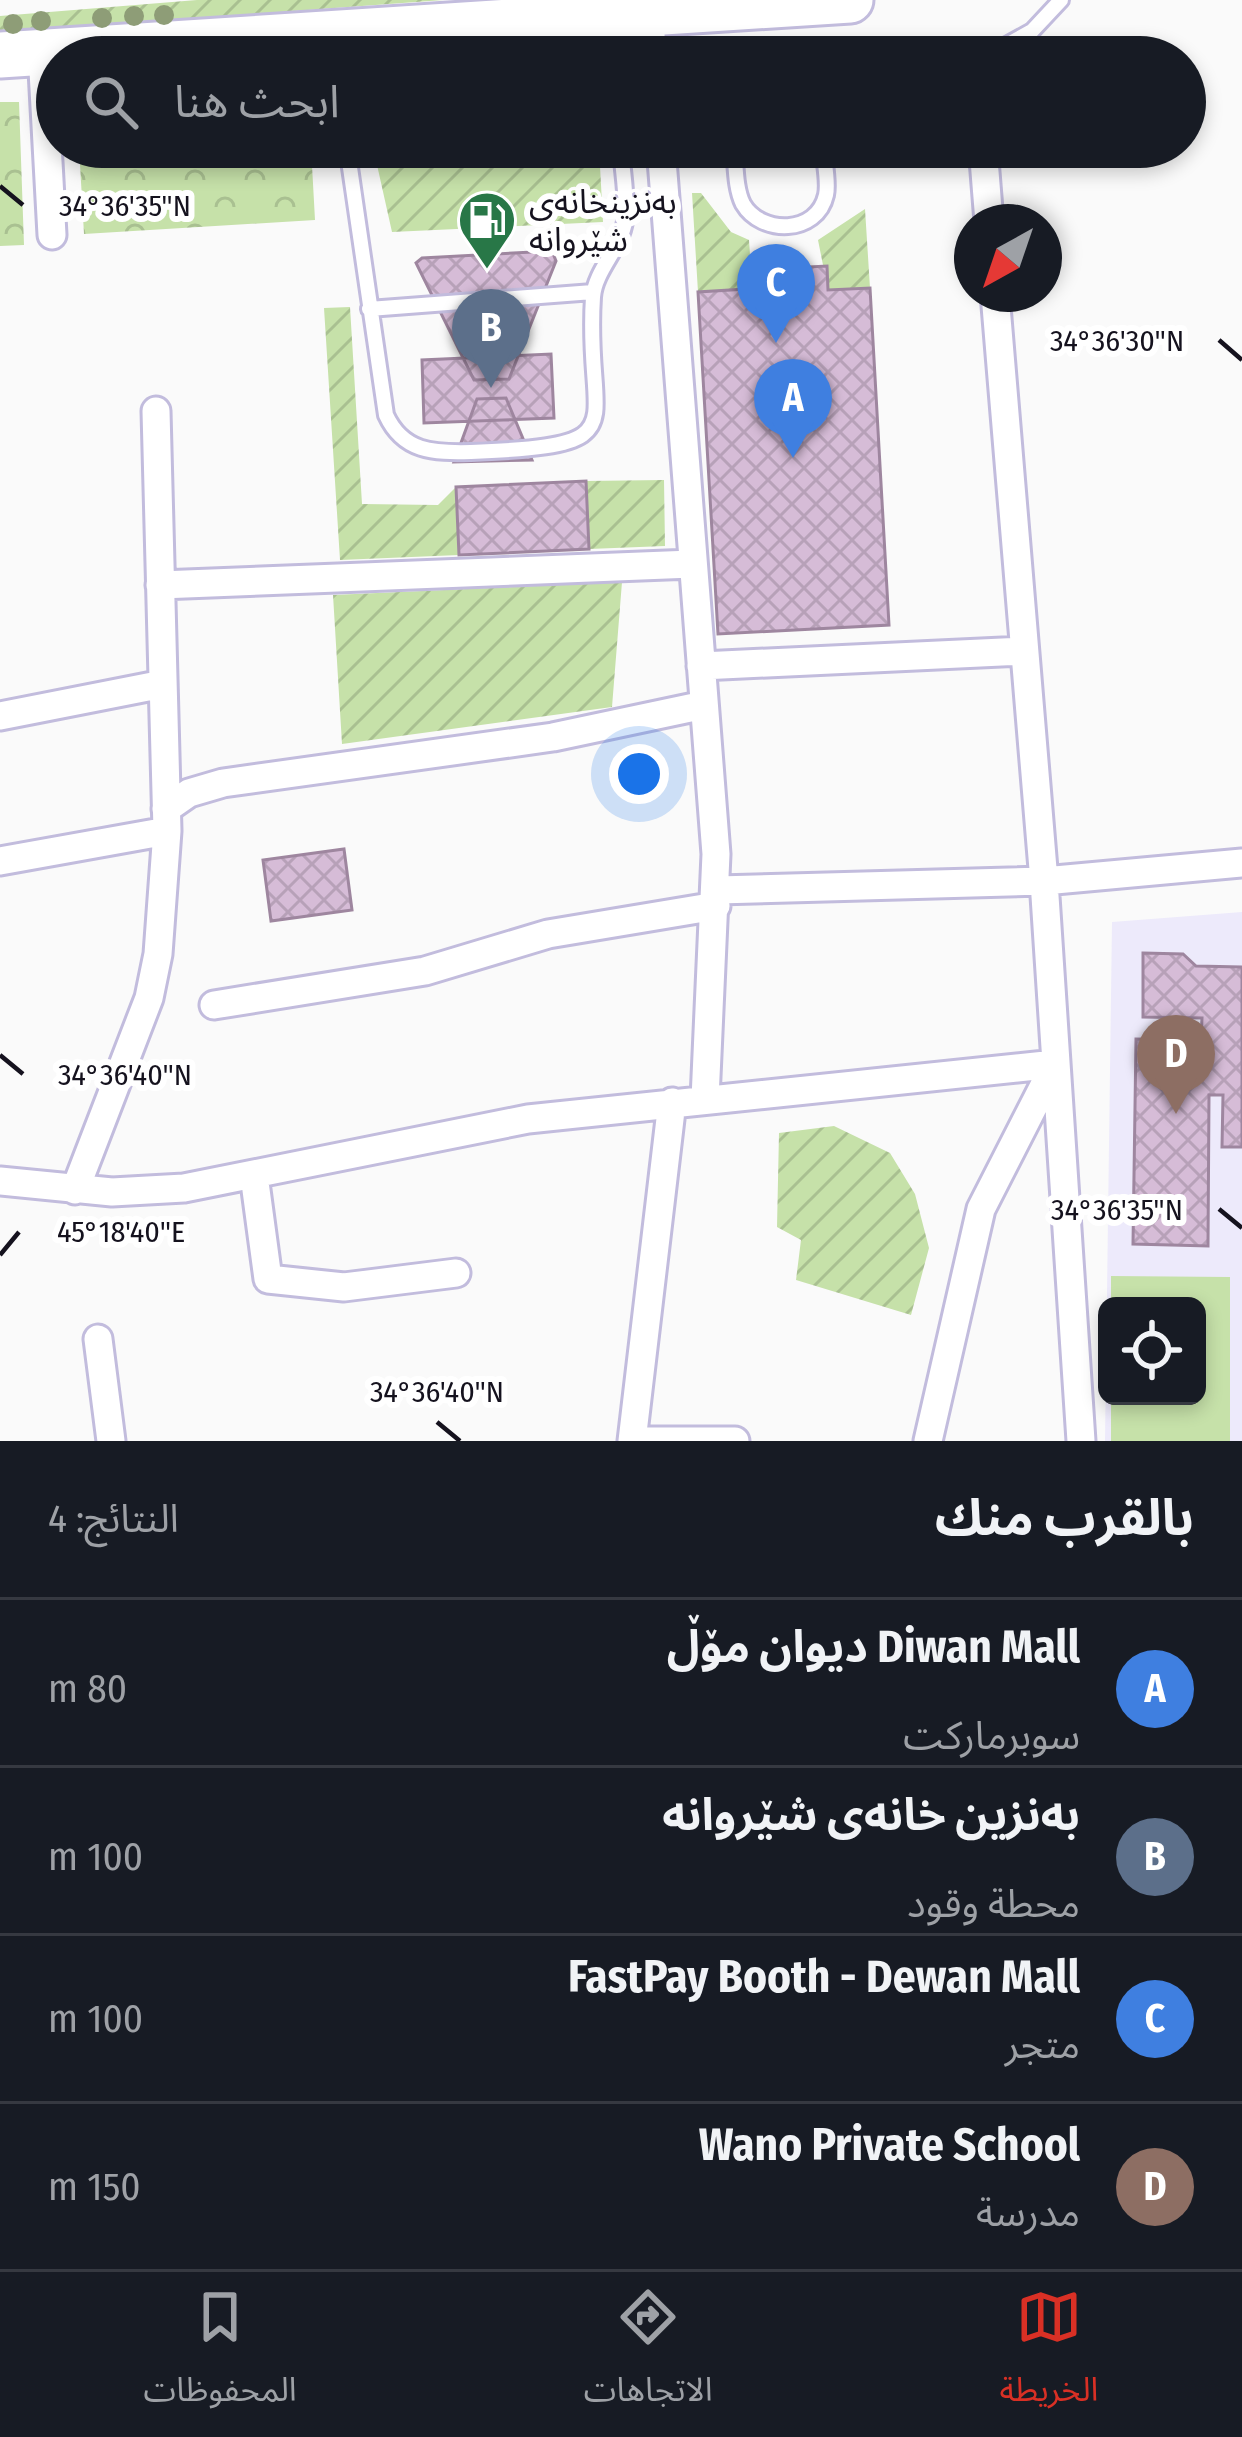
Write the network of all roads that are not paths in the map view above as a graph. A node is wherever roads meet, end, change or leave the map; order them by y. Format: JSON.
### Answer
{"nodes":[{"id":1,"x":850,"y":0,"type":"edge"},
{"id":2,"x":1060,"y":0,"type":"edge"},
{"id":3,"x":627,"y":28,"type":"edge"},
{"id":4,"x":460,"y":36,"type":"edge"},
{"id":5,"x":1023,"y":36,"type":"edge"},
{"id":6,"x":21,"y":53,"type":"edge"},
{"id":7,"x":36,"y":141,"type":"edge"},
{"id":8,"x":41,"y":168,"type":"edge"},
{"id":9,"x":350,"y":168,"type":"edge"},
{"id":10,"x":622,"y":168,"type":"edge"},
{"id":11,"x":663,"y":168,"type":"edge"},
{"id":12,"x":736,"y":168,"type":"edge"},
{"id":13,"x":824,"y":168,"type":"edge"},
{"id":14,"x":985,"y":168,"type":"edge"},
{"id":15,"x":988,"y":204,"type":"edge"},
{"id":16,"x":52,"y":235,"type":"dead end"},
{"id":17,"x":593,"y":292,"type":"junction"},
{"id":18,"x":369,"y":309,"type":"junction"},
{"id":19,"x":996,"y":312,"type":"edge"},
{"id":20,"x":156,"y":411,"type":"dead end"},
{"id":21,"x":692,"y":564,"type":"junction"},
{"id":22,"x":160,"y":585,"type":"junction"},
{"id":23,"x":1024,"y":651,"type":"junction"},
{"id":24,"x":700,"y":666,"type":"junction"},
{"id":25,"x":163,"y":684,"type":"junction"},
{"id":26,"x":704,"y":705,"type":"junction"},
{"id":27,"x":0,"y":716,"type":"edge"},
{"id":28,"x":166,"y":820,"type":"junction"},
{"id":29,"x":0,"y":861,"type":"edge"},
{"id":30,"x":1242,"y":863,"type":"edge"},
{"id":31,"x":1044,"y":881,"type":"junction"},
{"id":32,"x":717,"y":898,"type":"junction"},
{"id":33,"x":214,"y":1005,"type":"dead end"},
{"id":34,"x":1054,"y":1064,"type":"junction"},
{"id":35,"x":705,"y":1099,"type":"junction"},
{"id":36,"x":672,"y":1102,"type":"junction"},
{"id":37,"x":254,"y":1174,"type":"junction"},
{"id":38,"x":0,"y":1181,"type":"edge"},
{"id":39,"x":75,"y":1190,"type":"junction"},
{"id":40,"x":456,"y":1273,"type":"dead end"},
{"id":41,"x":98,"y":1339,"type":"dead end"},
{"id":42,"x":111,"y":1441,"type":"edge"},
{"id":43,"x":632,"y":1441,"type":"edge"},
{"id":44,"x":735,"y":1441,"type":"edge"},
{"id":45,"x":928,"y":1441,"type":"edge"},
{"id":46,"x":1081,"y":1441,"type":"edge"}],
"edges":[{"from":1,"to":3,"type":"highway"},
{"from":2,"to":5,"type":"lane"},
{"from":3,"to":4,"type":"highway"},
{"from":6,"to":7,"type":"street"},
{"from":8,"to":16,"type":"street"},
{"from":9,"to":18,"type":"lane"},
{"from":10,"to":17,"type":"lane"},
{"from":11,"to":21,"type":"street"},
{"from":12,"to":13,"type":"lane"},
{"from":14,"to":15,"type":"street"},
{"from":17,"to":18,"type":"lane"},
{"from":17,"to":18,"type":"lane"},
{"from":19,"to":23,"type":"street"},
{"from":20,"to":22,"type":"street"},
{"from":21,"to":22,"type":"street"},
{"from":21,"to":24,"type":"street"},
{"from":22,"to":25,"type":"street"},
{"from":23,"to":24,"type":"street"},
{"from":23,"to":31,"type":"street"},
{"from":24,"to":26,"type":"street"},
{"from":25,"to":27,"type":"street"},
{"from":25,"to":28,"type":"street"},
{"from":26,"to":28,"type":"street"},
{"from":26,"to":32,"type":"street"},
{"from":28,"to":29,"type":"street"},
{"from":28,"to":39,"type":"street"},
{"from":30,"to":31,"type":"street"},
{"from":31,"to":32,"type":"street"},
{"from":31,"to":34,"type":"street"},
{"from":32,"to":33,"type":"street"},
{"from":32,"to":35,"type":"street"},
{"from":34,"to":35,"type":"street"},
{"from":34,"to":45,"type":"street"},
{"from":34,"to":46,"type":"street"},
{"from":35,"to":36,"type":"street"},
{"from":36,"to":37,"type":"street"},
{"from":36,"to":43,"type":"street"},
{"from":37,"to":39,"type":"street"},
{"from":37,"to":40,"type":"street"},
{"from":38,"to":39,"type":"street"},
{"from":41,"to":42,"type":"street"},
{"from":43,"to":44,"type":"street"}]}
